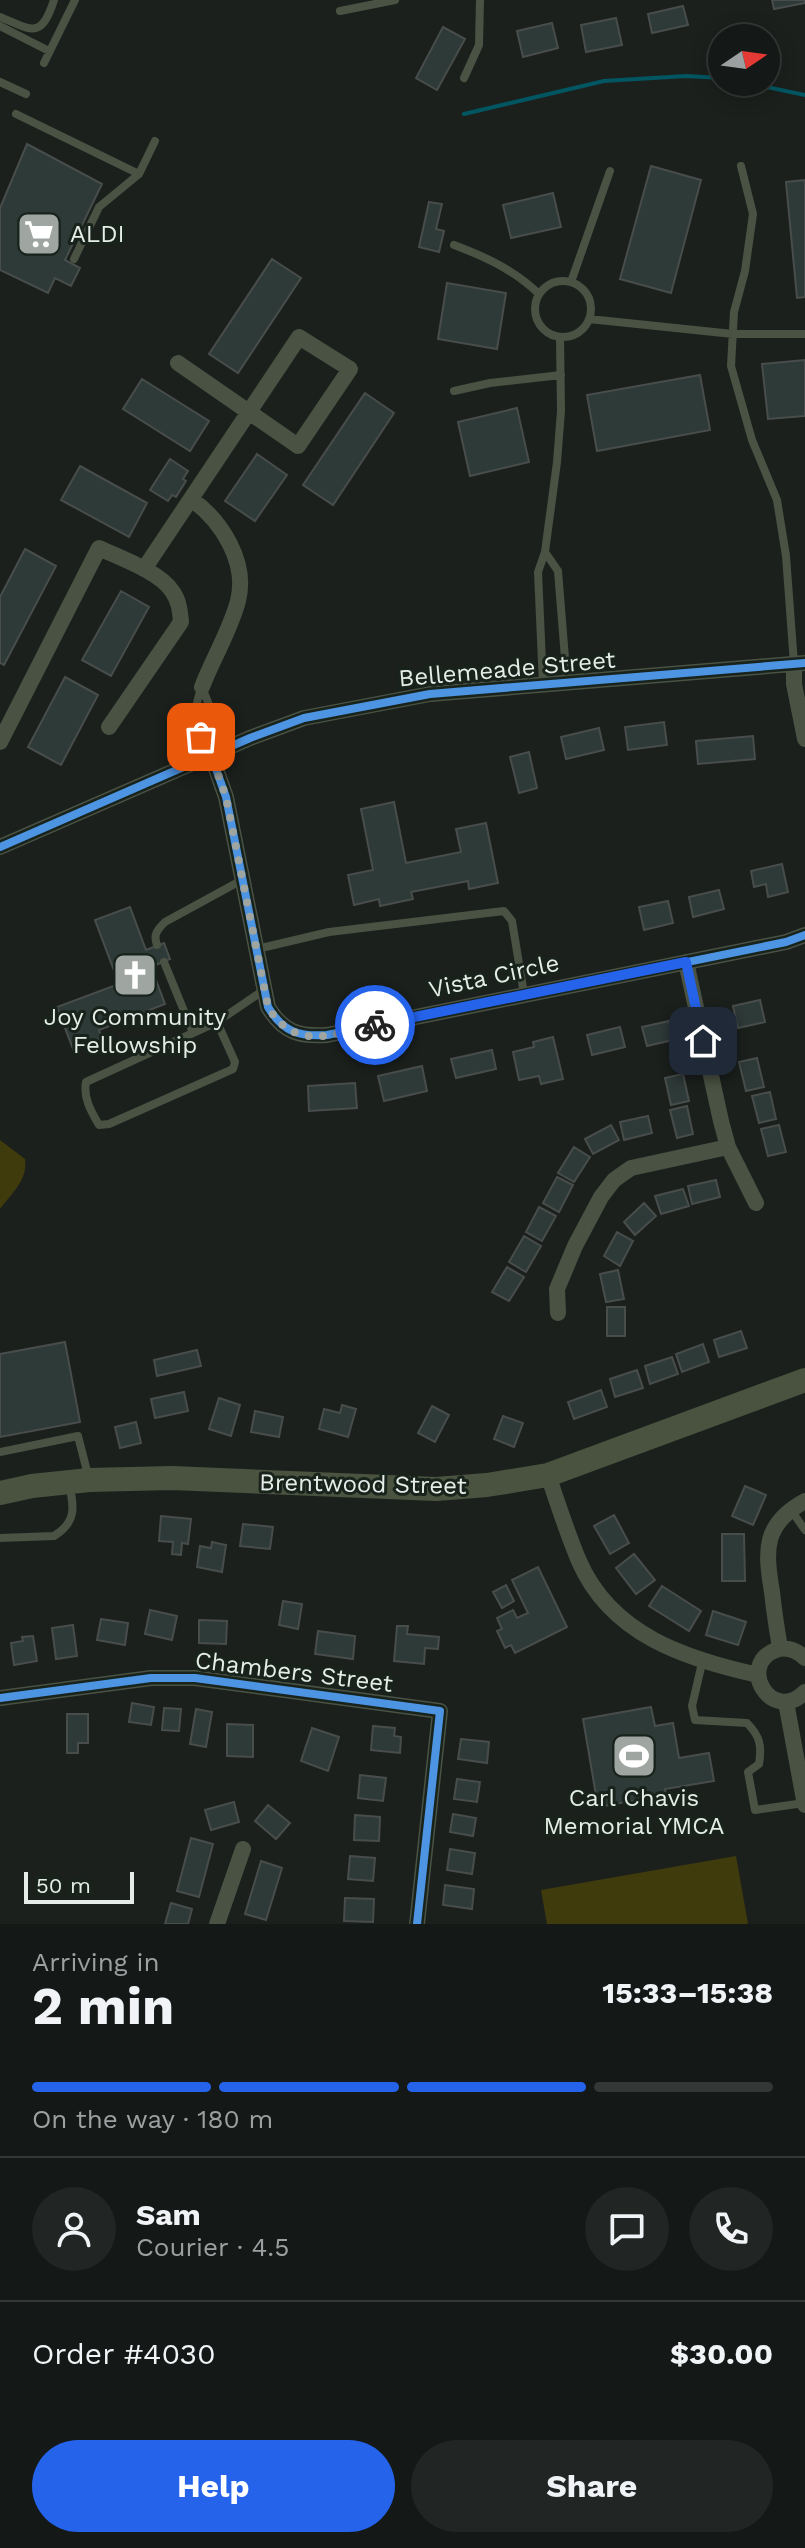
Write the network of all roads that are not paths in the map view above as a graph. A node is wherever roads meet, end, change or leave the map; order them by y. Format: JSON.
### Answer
{"nodes":[{"id":1,"x":54,"y":0,"type":"edge"},
{"id":2,"x":75,"y":0,"type":"edge"},
{"id":3,"x":395,"y":0,"type":"edge"},
{"id":4,"x":480,"y":0,"type":"edge"},
{"id":5,"x":340,"y":11,"type":"dead end"},
{"id":6,"x":0,"y":17,"type":"edge"},
{"id":7,"x":0,"y":26,"type":"edge"},
{"id":8,"x":49,"y":51,"type":"junction"},
{"id":9,"x":44,"y":63,"type":"dead end"},
{"id":10,"x":464,"y":78,"type":"dead end"},
{"id":11,"x":0,"y":82,"type":"edge"},
{"id":12,"x":26,"y":94,"type":"dead end"},
{"id":13,"x":16,"y":114,"type":"dead end"},
{"id":14,"x":155,"y":141,"type":"dead end"},
{"id":15,"x":741,"y":166,"type":"dead end"},
{"id":16,"x":610,"y":171,"type":"dead end"},
{"id":17,"x":139,"y":174,"type":"junction"},
{"id":18,"x":454,"y":245,"type":"dead end"},
{"id":19,"x":74,"y":259,"type":"dead end"},
{"id":20,"x":571,"y":282,"type":"junction"},
{"id":21,"x":539,"y":294,"type":"junction"},
{"id":22,"x":589,"y":319,"type":"junction"},
{"id":23,"x":733,"y":334,"type":"junction"},
{"id":24,"x":805,"y":334,"type":"edge"},
{"id":25,"x":560,"y":337,"type":"junction"},
{"id":26,"x":178,"y":363,"type":"dead end"},
{"id":27,"x":561,"y":375,"type":"junction"},
{"id":28,"x":454,"y":391,"type":"dead end"},
{"id":29,"x":248,"y":411,"type":"junction"},
{"id":30,"x":191,"y":499,"type":"junction"},
{"id":31,"x":545,"y":552,"type":"junction"},
{"id":32,"x":144,"y":569,"type":"junction"},
{"id":33,"x":560,"y":602,"type":"junction"},
{"id":34,"x":539,"y":604,"type":"junction"},
{"id":35,"x":799,"y":664,"type":"edge"},
{"id":36,"x":567,"y":683,"type":"junction"},
{"id":37,"x":543,"y":685,"type":"junction"},
{"id":38,"x":202,"y":687,"type":"junction"},
{"id":39,"x":109,"y":727,"type":"dead end"},
{"id":40,"x":805,"y":739,"type":"edge"},
{"id":41,"x":0,"y":742,"type":"edge"},
{"id":42,"x":211,"y":755,"type":"junction"},
{"id":43,"x":0,"y":847,"type":"edge"},
{"id":44,"x":243,"y":879,"type":"junction"},
{"id":45,"x":805,"y":935,"type":"edge"},
{"id":46,"x":157,"y":945,"type":"dead end"},
{"id":47,"x":257,"y":949,"type":"junction"},
{"id":48,"x":164,"y":962,"type":"dead end"},
{"id":49,"x":686,"y":962,"type":"junction"},
{"id":50,"x":265,"y":990,"type":"junction"},
{"id":51,"x":524,"y":994,"type":"junction"},
{"id":52,"x":217,"y":1022,"type":"junction"},
{"id":53,"x":193,"y":1033,"type":"junction"},
{"id":54,"x":728,"y":1147,"type":"junction"},
{"id":55,"x":756,"y":1203,"type":"dead end"},
{"id":56,"x":558,"y":1313,"type":"dead end"},
{"id":57,"x":805,"y":1380,"type":"edge"},
{"id":58,"x":0,"y":1452,"type":"edge"},
{"id":59,"x":548,"y":1475,"type":"junction"},
{"id":60,"x":79,"y":1481,"type":"junction"},
{"id":61,"x":0,"y":1493,"type":"edge"},
{"id":62,"x":798,"y":1505,"type":"edge"},
{"id":63,"x":805,"y":1530,"type":"edge"},
{"id":64,"x":0,"y":1538,"type":"edge"},
{"id":65,"x":780,"y":1648,"type":"junction"},
{"id":66,"x":805,"y":1658,"type":"edge"},
{"id":67,"x":702,"y":1663,"type":"junction"},
{"id":68,"x":758,"y":1675,"type":"junction"},
{"id":69,"x":805,"y":1692,"type":"edge"},
{"id":70,"x":0,"y":1698,"type":"edge"},
{"id":71,"x":786,"y":1702,"type":"junction"},
{"id":72,"x":802,"y":1769,"type":"edge"},
{"id":73,"x":805,"y":1804,"type":"edge"},
{"id":74,"x":243,"y":1849,"type":"dead end"},
{"id":75,"x":217,"y":1924,"type":"edge"},
{"id":76,"x":417,"y":1924,"type":"edge"}],
"edges":[{"from":1,"to":6,"type":"lane"},
{"from":2,"to":8,"type":"lane"},
{"from":3,"to":5,"type":"lane"},
{"from":4,"to":10,"type":"lane"},
{"from":7,"to":8,"type":"lane"},
{"from":8,"to":9,"type":"lane"},
{"from":11,"to":12,"type":"lane"},
{"from":13,"to":17,"type":"lane"},
{"from":14,"to":17,"type":"lane"},
{"from":15,"to":23,"type":"lane"},
{"from":16,"to":20,"type":"lane"},
{"from":17,"to":19,"type":"lane"},
{"from":18,"to":21,"type":"lane"},
{"from":20,"to":21,"type":"lane"},
{"from":20,"to":22,"type":"lane"},
{"from":21,"to":25,"type":"lane"},
{"from":22,"to":23,"type":"lane"},
{"from":22,"to":25,"type":"lane"},
{"from":23,"to":24,"type":"lane"},
{"from":23,"to":35,"type":"lane"},
{"from":25,"to":27,"type":"lane"},
{"from":26,"to":29,"type":"street"},
{"from":27,"to":28,"type":"lane"},
{"from":27,"to":31,"type":"lane"},
{"from":29,"to":29,"type":"street"},
{"from":29,"to":30,"type":"street"},
{"from":30,"to":32,"type":"street"},
{"from":30,"to":38,"type":"street"},
{"from":31,"to":33,"type":"lane"},
{"from":31,"to":34,"type":"lane"},
{"from":32,"to":39,"type":"street"},
{"from":32,"to":41,"type":"street"},
{"from":33,"to":34,"type":"lane"},
{"from":33,"to":36,"type":"lane"},
{"from":34,"to":37,"type":"lane"},
{"from":35,"to":36,"type":"street","name":"Bellemeade Street"},
{"from":35,"to":40,"type":"street"},
{"from":36,"to":37,"type":"street","name":"Bellemeade Street"},
{"from":37,"to":42,"type":"street","name":"Bellemeade Street"},
{"from":38,"to":42,"type":"lane"},
{"from":38,"to":42,"type":"lane"},
{"from":42,"to":43,"type":"street","name":"Bellemeade Street"},
{"from":42,"to":44,"type":"street","name":"Vista Circle"},
{"from":44,"to":46,"type":"lane"},
{"from":44,"to":47,"type":"street","name":"Vista Circle"},
{"from":45,"to":49,"type":"street","name":"Vista Circle"},
{"from":47,"to":50,"type":"street","name":"Vista Circle"},
{"from":47,"to":51,"type":"lane"},
{"from":48,"to":53,"type":"lane"},
{"from":49,"to":51,"type":"street","name":"Vista Circle"},
{"from":49,"to":54,"type":"street"},
{"from":50,"to":51,"type":"street","name":"Vista Circle"},
{"from":50,"to":52,"type":"lane"},
{"from":52,"to":53,"type":"lane"},
{"from":52,"to":53,"type":"lane"},
{"from":54,"to":55,"type":"street"},
{"from":54,"to":56,"type":"street"},
{"from":57,"to":59,"type":"main road","name":"Brentwood Street"},
{"from":58,"to":60,"type":"lane"},
{"from":59,"to":60,"type":"main road","name":"Brentwood Street"},
{"from":59,"to":67,"type":"street"},
{"from":60,"to":61,"type":"main road","name":"Brentwood Street"},
{"from":60,"to":64,"type":"lane"},
{"from":62,"to":63,"type":"lane"},
{"from":62,"to":65,"type":"street"},
{"from":65,"to":66,"type":"street"},
{"from":65,"to":68,"type":"street"},
{"from":67,"to":68,"type":"street"},
{"from":67,"to":73,"type":"lane"},
{"from":68,"to":71,"type":"street"},
{"from":69,"to":71,"type":"street"},
{"from":70,"to":76,"type":"street","name":"Chambers Street"},
{"from":71,"to":72,"type":"street"},
{"from":72,"to":73,"type":"street"},
{"from":74,"to":75,"type":"street"}]}
